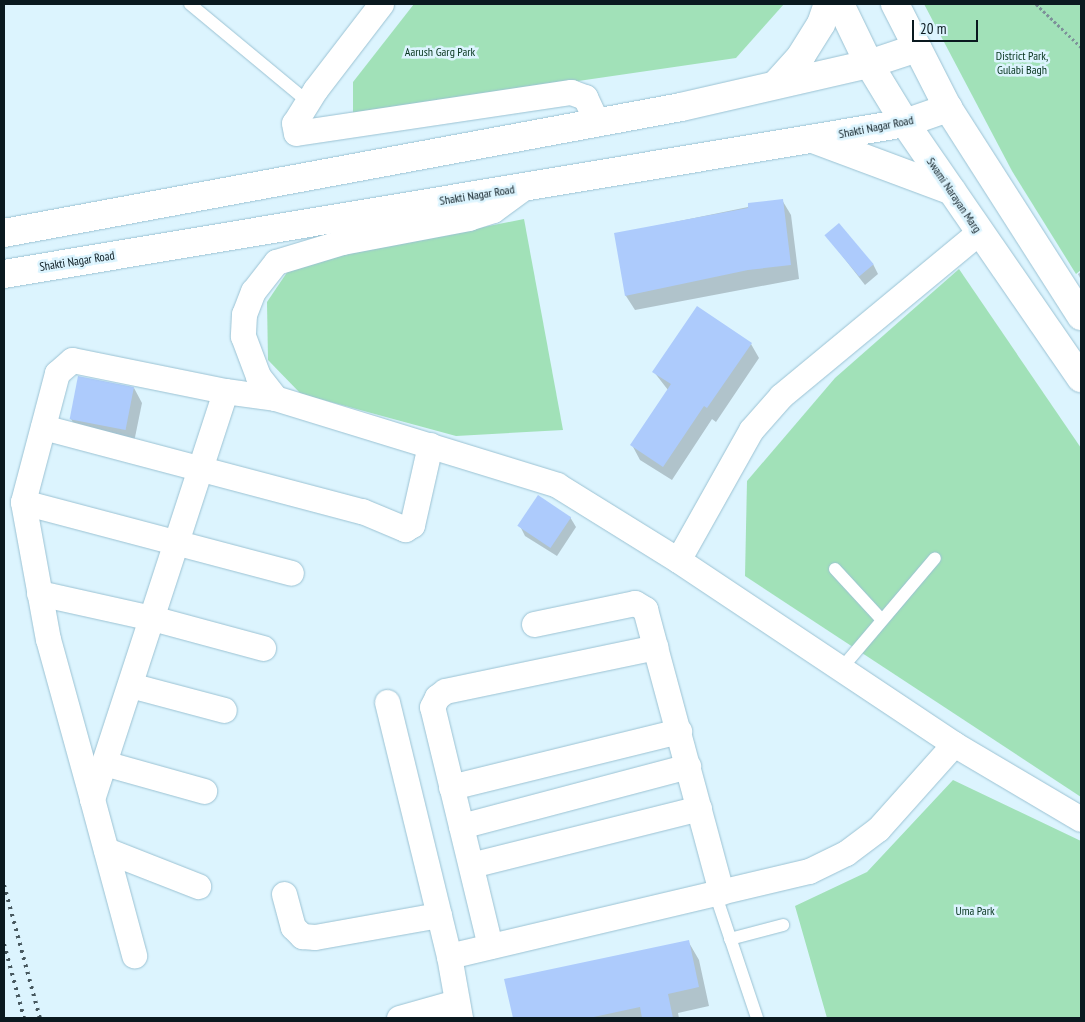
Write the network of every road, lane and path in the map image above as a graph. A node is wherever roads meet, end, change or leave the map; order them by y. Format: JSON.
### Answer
{"nodes":[{"id":1,"x":190,"y":4,"type":"edge"},
{"id":2,"x":381,"y":4,"type":"edge"},
{"id":3,"x":828,"y":4,"type":"edge"},
{"id":4,"x":840,"y":4,"type":"edge"},
{"id":5,"x":895,"y":4,"type":"edge"},
{"id":6,"x":1036,"y":4,"type":"edge"},
{"id":7,"x":1081,"y":47,"type":"edge"},
{"id":8,"x":917,"y":48,"type":"junction"},
{"id":9,"x":869,"y":64,"type":"junction"},
{"id":10,"x":776,"y":84,"type":"junction"},
{"id":11,"x":308,"y":102,"type":"junction"},
{"id":12,"x":948,"y":108,"type":"junction"},
{"id":13,"x":597,"y":123,"type":"junction"},
{"id":14,"x":905,"y":124,"type":"junction"},
{"id":15,"x":812,"y":139,"type":"junction"},
{"id":16,"x":526,"y":186,"type":"junction"},
{"id":17,"x":952,"y":191,"type":"junction"},
{"id":18,"x":979,"y":232,"type":"junction"},
{"id":19,"x":4,"y":233,"type":"edge"},
{"id":20,"x":4,"y":274,"type":"edge"},
{"id":21,"x":1081,"y":316,"type":"edge"},
{"id":22,"x":1081,"y":378,"type":"edge"},
{"id":23,"x":226,"y":391,"type":"junction"},
{"id":24,"x":274,"y":398,"type":"junction"},
{"id":25,"x":42,"y":427,"type":"junction"},
{"id":26,"x":430,"y":445,"type":"junction"},
{"id":27,"x":201,"y":469,"type":"junction"},
{"id":28,"x":22,"y":502,"type":"junction"},
{"id":29,"x":177,"y":543,"type":"junction"},
{"id":30,"x":935,"y":558,"type":"dead end"},
{"id":31,"x":678,"y":560,"type":"junction"},
{"id":32,"x":835,"y":569,"type":"dead end"},
{"id":33,"x":291,"y":573,"type":"dead end"},
{"id":34,"x":39,"y":593,"type":"junction"},
{"id":35,"x":152,"y":618,"type":"junction"},
{"id":36,"x":882,"y":620,"type":"junction"},
{"id":37,"x":534,"y":624,"type":"dead end"},
{"id":38,"x":655,"y":647,"type":"junction"},
{"id":39,"x":263,"y":648,"type":"dead end"},
{"id":40,"x":841,"y":669,"type":"junction"},
{"id":41,"x":130,"y":685,"type":"junction"},
{"id":42,"x":387,"y":702,"type":"dead end"},
{"id":43,"x":224,"y":710,"type":"dead end"},
{"id":44,"x":679,"y":731,"type":"junction"},
{"id":45,"x":954,"y":744,"type":"junction"},
{"id":46,"x":104,"y":763,"type":"junction"},
{"id":47,"x":688,"y":766,"type":"junction"},
{"id":48,"x":452,"y":787,"type":"junction"},
{"id":49,"x":204,"y":791,"type":"dead end"},
{"id":50,"x":92,"y":799,"type":"junction"},
{"id":51,"x":699,"y":808,"type":"junction"},
{"id":52,"x":1081,"y":818,"type":"edge"},
{"id":53,"x":461,"y":826,"type":"junction"},
{"id":54,"x":106,"y":850,"type":"junction"},
{"id":55,"x":471,"y":865,"type":"junction"},
{"id":56,"x":198,"y":886,"type":"dead end"},
{"id":57,"x":718,"y":892,"type":"junction"},
{"id":58,"x":284,"y":894,"type":"dead end"},
{"id":59,"x":439,"y":914,"type":"junction"},
{"id":60,"x":783,"y":925,"type":"dead end"},
{"id":61,"x":730,"y":939,"type":"junction"},
{"id":62,"x":490,"y":946,"type":"junction"},
{"id":63,"x":134,"y":955,"type":"dead end"},
{"id":64,"x":449,"y":956,"type":"junction"},
{"id":65,"x":458,"y":1010,"type":"edge"},
{"id":66,"x":399,"y":1018,"type":"edge"},
{"id":67,"x":757,"y":1018,"type":"edge"}],
"edges":[{"from":1,"to":11,"type":"lane"},
{"from":2,"to":11,"type":"street"},
{"from":3,"to":10,"type":"street"},
{"from":4,"to":9,"type":"street","name":"Swami Narayan Marg"},
{"from":5,"to":8,"type":"street"},
{"from":6,"to":7,"type":"path"},
{"from":8,"to":9,"type":"street"},
{"from":8,"to":12,"type":"street"},
{"from":9,"to":10,"type":"street"},
{"from":9,"to":14,"type":"street","name":"Swami Narayan Marg"},
{"from":10,"to":13,"type":"street"},
{"from":11,"to":13,"type":"street"},
{"from":12,"to":14,"type":"street","name":"Shakti Nagar Road"},
{"from":12,"to":21,"type":"street"},
{"from":13,"to":19,"type":"street"},
{"from":14,"to":15,"type":"street","name":"Shakti Nagar Road"},
{"from":14,"to":17,"type":"street","name":"Swami Narayan Marg"},
{"from":15,"to":16,"type":"street","name":"Shakti Nagar Road"},
{"from":15,"to":17,"type":"street"},
{"from":16,"to":20,"type":"street","name":"Shakti Nagar Road"},
{"from":16,"to":24,"type":"street"},
{"from":17,"to":18,"type":"street","name":"Swami Narayan Marg"},
{"from":18,"to":22,"type":"street","name":"Swami Narayan Marg"},
{"from":18,"to":31,"type":"street"},
{"from":23,"to":24,"type":"street"},
{"from":23,"to":25,"type":"street"},
{"from":23,"to":27,"type":"street"},
{"from":24,"to":26,"type":"street"},
{"from":25,"to":27,"type":"street"},
{"from":25,"to":28,"type":"street"},
{"from":26,"to":27,"type":"street"},
{"from":26,"to":31,"type":"street"},
{"from":27,"to":29,"type":"street"},
{"from":28,"to":29,"type":"street"},
{"from":28,"to":34,"type":"street"},
{"from":29,"to":33,"type":"street"},
{"from":29,"to":35,"type":"street"},
{"from":30,"to":36,"type":"lane"},
{"from":31,"to":40,"type":"street"},
{"from":32,"to":36,"type":"lane"},
{"from":34,"to":35,"type":"street"},
{"from":34,"to":50,"type":"street"},
{"from":35,"to":39,"type":"street"},
{"from":35,"to":41,"type":"street"},
{"from":36,"to":40,"type":"lane"},
{"from":37,"to":38,"type":"street"},
{"from":38,"to":44,"type":"street"},
{"from":38,"to":48,"type":"street"},
{"from":40,"to":45,"type":"street"},
{"from":41,"to":43,"type":"street"},
{"from":41,"to":46,"type":"street"},
{"from":42,"to":59,"type":"street"},
{"from":44,"to":47,"type":"street"},
{"from":44,"to":48,"type":"street"},
{"from":45,"to":52,"type":"street"},
{"from":45,"to":57,"type":"street"},
{"from":46,"to":49,"type":"street"},
{"from":46,"to":50,"type":"street"},
{"from":47,"to":51,"type":"street"},
{"from":47,"to":53,"type":"street"},
{"from":48,"to":53,"type":"street"},
{"from":50,"to":54,"type":"street"},
{"from":51,"to":55,"type":"street"},
{"from":51,"to":57,"type":"street"},
{"from":53,"to":55,"type":"street"},
{"from":54,"to":56,"type":"street"},
{"from":54,"to":63,"type":"street"},
{"from":55,"to":62,"type":"street"},
{"from":57,"to":61,"type":"lane"},
{"from":57,"to":62,"type":"street"},
{"from":58,"to":59,"type":"street"},
{"from":59,"to":64,"type":"street"},
{"from":60,"to":61,"type":"lane"},
{"from":61,"to":67,"type":"lane"},
{"from":62,"to":64,"type":"street"},
{"from":64,"to":65,"type":"street"},
{"from":65,"to":66,"type":"street"}]}
